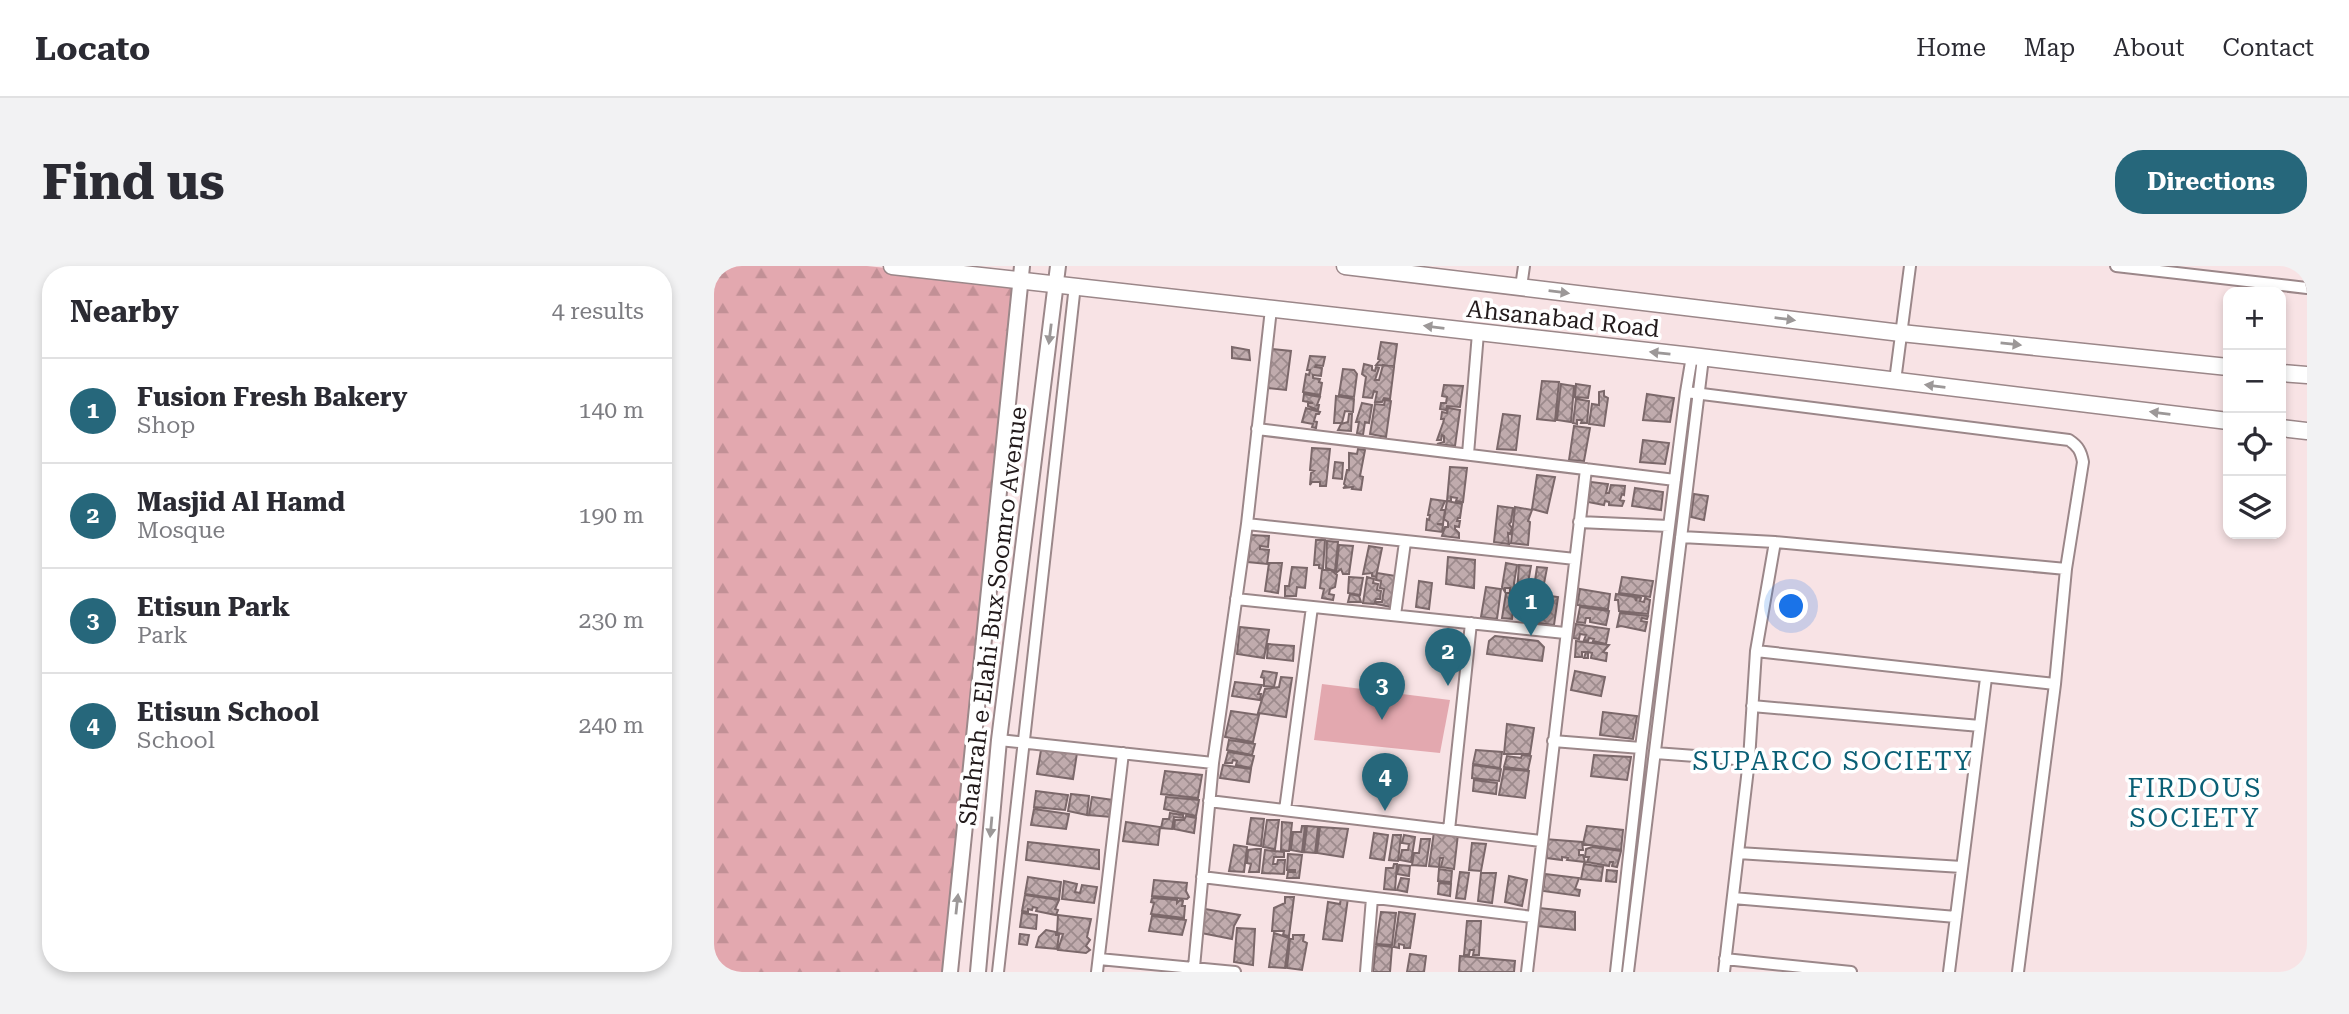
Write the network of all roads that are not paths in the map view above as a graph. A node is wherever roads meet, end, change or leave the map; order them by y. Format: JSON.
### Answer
{"nodes":[{"id":1,"x":892,"y":266,"type":"edge"},
{"id":2,"x":1058,"y":266,"type":"edge"},
{"id":3,"x":1345,"y":266,"type":"edge"},
{"id":4,"x":1524,"y":266,"type":"edge"},
{"id":5,"x":1910,"y":266,"type":"edge"},
{"id":6,"x":2116,"y":266,"type":"edge"},
{"id":7,"x":1021,"y":274,"type":"edge"},
{"id":8,"x":1056,"y":284,"type":"junction"},
{"id":9,"x":1075,"y":285,"type":"junction"},
{"id":10,"x":1521,"y":287,"type":"junction"},
{"id":11,"x":2307,"y":288,"type":"edge"},
{"id":12,"x":1270,"y":309,"type":"junction"},
{"id":13,"x":1478,"y":332,"type":"junction"},
{"id":14,"x":1901,"y":333,"type":"junction"},
{"id":15,"x":1698,"y":357,"type":"junction"},
{"id":16,"x":2223,"y":366,"type":"edge"},
{"id":17,"x":2286,"y":373,"type":"edge"},
{"id":18,"x":2307,"y":375,"type":"edge"},
{"id":19,"x":1895,"y":381,"type":"junction"},
{"id":20,"x":1686,"y":391,"type":"junction"},
{"id":21,"x":1699,"y":393,"type":"junction"},
{"id":22,"x":2223,"y":420,"type":"edge"},
{"id":23,"x":1257,"y":429,"type":"junction"},
{"id":24,"x":2286,"y":429,"type":"edge"},
{"id":25,"x":2307,"y":431,"type":"edge"},
{"id":26,"x":1468,"y":454,"type":"junction"},
{"id":27,"x":1586,"y":469,"type":"junction"},
{"id":28,"x":1675,"y":480,"type":"junction"},
{"id":29,"x":1579,"y":522,"type":"junction"},
{"id":30,"x":1247,"y":524,"type":"junction"},
{"id":31,"x":1669,"y":526,"type":"junction"},
{"id":32,"x":1681,"y":537,"type":"junction"},
{"id":33,"x":1405,"y":542,"type":"junction"},
{"id":34,"x":1775,"y":542,"type":"junction"},
{"id":35,"x":1575,"y":559,"type":"junction"},
{"id":36,"x":2066,"y":569,"type":"junction"},
{"id":37,"x":1236,"y":599,"type":"junction"},
{"id":38,"x":1312,"y":607,"type":"junction"},
{"id":39,"x":1395,"y":615,"type":"junction"},
{"id":40,"x":1471,"y":623,"type":"junction"},
{"id":41,"x":1565,"y":633,"type":"junction"},
{"id":42,"x":1756,"y":651,"type":"junction"},
{"id":43,"x":1986,"y":678,"type":"junction"},
{"id":44,"x":2055,"y":684,"type":"junction"},
{"id":45,"x":1752,"y":706,"type":"junction"},
{"id":46,"x":1980,"y":726,"type":"junction"},
{"id":47,"x":999,"y":740,"type":"junction"},
{"id":48,"x":1023,"y":741,"type":"junction"},
{"id":49,"x":1553,"y":741,"type":"junction"},
{"id":50,"x":1641,"y":748,"type":"junction"},
{"id":51,"x":1123,"y":753,"type":"junction"},
{"id":52,"x":1655,"y":753,"type":"junction"},
{"id":53,"x":1749,"y":760,"type":"junction"},
{"id":54,"x":1213,"y":763,"type":"junction"},
{"id":55,"x":1209,"y":801,"type":"junction"},
{"id":56,"x":1284,"y":810,"type":"junction"},
{"id":57,"x":1449,"y":830,"type":"junction"},
{"id":58,"x":1541,"y":841,"type":"junction"},
{"id":59,"x":1738,"y":853,"type":"junction"},
{"id":60,"x":1962,"y":867,"type":"junction"},
{"id":61,"x":1202,"y":877,"type":"junction"},
{"id":62,"x":1372,"y":898,"type":"junction"},
{"id":63,"x":1732,"y":898,"type":"junction"},
{"id":64,"x":1533,"y":917,"type":"junction"},
{"id":65,"x":1956,"y":917,"type":"junction"},
{"id":66,"x":1099,"y":959,"type":"junction"},
{"id":67,"x":1726,"y":959,"type":"junction"},
{"id":68,"x":1194,"y":967,"type":"junction"},
{"id":69,"x":950,"y":972,"type":"edge"},
{"id":70,"x":978,"y":972,"type":"edge"},
{"id":71,"x":998,"y":972,"type":"edge"},
{"id":72,"x":1097,"y":972,"type":"edge"},
{"id":73,"x":1235,"y":972,"type":"edge"},
{"id":74,"x":1366,"y":972,"type":"edge"},
{"id":75,"x":1527,"y":972,"type":"edge"},
{"id":76,"x":1616,"y":972,"type":"edge"},
{"id":77,"x":1628,"y":972,"type":"edge"},
{"id":78,"x":1724,"y":972,"type":"edge"},
{"id":79,"x":1851,"y":972,"type":"edge"},
{"id":80,"x":1949,"y":972,"type":"edge"},
{"id":81,"x":2018,"y":972,"type":"edge"}],
"edges":[{"from":1,"to":7,"type":"main road","name":"Ahsanabad Road"},
{"from":2,"to":8,"type":"main road","name":"Shahrah e Elahi Bux Soomro Avenue"},
{"from":3,"to":10,"type":"main road","name":"Ahsanabad Road"},
{"from":4,"to":10,"type":"street"},
{"from":5,"to":14,"type":"street"},
{"from":6,"to":11,"type":"street"},
{"from":7,"to":8,"type":"main road","name":"Ahsanabad Road"},
{"from":69,"to":7,"type":"main road","name":"Shahrah e Elahi Bux Soomro Avenue","one_way":true},
{"from":8,"to":9,"type":"main road","name":"Ahsanabad Road"},
{"from":8,"to":47,"type":"main road","name":"Shahrah e Elahi Bux Soomro Avenue","one_way":true},
{"from":9,"to":12,"type":"main road","name":"Ahsanabad Road"},
{"from":9,"to":48,"type":"street"},
{"from":10,"to":14,"type":"main road","name":"Ahsanabad Road","one_way":true},
{"from":13,"to":12,"type":"main road","name":"Ahsanabad Road","one_way":true},
{"from":12,"to":23,"type":"street"},
{"from":15,"to":13,"type":"main road","name":"Ahsanabad Road","one_way":true},
{"from":13,"to":26,"type":"street"},
{"from":14,"to":16,"type":"main road","name":"Ahsanabad Road","one_way":true},
{"from":14,"to":19,"type":"street"},
{"from":15,"to":19,"type":"main road","name":"Ahsanabad Road"},
{"from":15,"to":20,"type":"street"},
{"from":15,"to":21,"type":"street"},
{"from":17,"to":18,"type":"main road"},
{"from":22,"to":19,"type":"main road","name":"Ahsanabad Road","one_way":true},
{"from":20,"to":21,"type":"street"},
{"from":20,"to":28,"type":"street"},
{"from":21,"to":32,"type":"street"},
{"from":21,"to":36,"type":"street"},
{"from":23,"to":26,"type":"street"},
{"from":23,"to":30,"type":"street"},
{"from":24,"to":25,"type":"main road"},
{"from":26,"to":27,"type":"street"},
{"from":27,"to":28,"type":"street"},
{"from":27,"to":29,"type":"street"},
{"from":28,"to":31,"type":"street"},
{"from":29,"to":31,"type":"street"},
{"from":29,"to":35,"type":"street"},
{"from":30,"to":33,"type":"street"},
{"from":30,"to":37,"type":"street"},
{"from":31,"to":50,"type":"street"},
{"from":32,"to":34,"type":"street"},
{"from":32,"to":52,"type":"street"},
{"from":33,"to":35,"type":"street"},
{"from":33,"to":39,"type":"street"},
{"from":34,"to":36,"type":"street"},
{"from":34,"to":42,"type":"street"},
{"from":35,"to":41,"type":"street"},
{"from":36,"to":44,"type":"street"},
{"from":37,"to":38,"type":"street"},
{"from":37,"to":54,"type":"street"},
{"from":38,"to":39,"type":"street"},
{"from":38,"to":56,"type":"street"},
{"from":39,"to":40,"type":"street"},
{"from":40,"to":41,"type":"street"},
{"from":40,"to":57,"type":"street"},
{"from":41,"to":49,"type":"street"},
{"from":42,"to":43,"type":"street"},
{"from":42,"to":45,"type":"street"},
{"from":43,"to":44,"type":"street"},
{"from":43,"to":46,"type":"street"},
{"from":44,"to":81,"type":"street"},
{"from":45,"to":46,"type":"street"},
{"from":45,"to":53,"type":"street"},
{"from":46,"to":60,"type":"street"},
{"from":47,"to":48,"type":"street"},
{"from":47,"to":70,"type":"main road","name":"Shahrah e Elahi Bux Soomro Avenue","one_way":true},
{"from":48,"to":51,"type":"street"},
{"from":48,"to":71,"type":"street"},
{"from":49,"to":50,"type":"street"},
{"from":49,"to":58,"type":"street"},
{"from":50,"to":76,"type":"street"},
{"from":51,"to":54,"type":"street"},
{"from":51,"to":66,"type":"street"},
{"from":52,"to":53,"type":"street"},
{"from":52,"to":77,"type":"street"},
{"from":53,"to":59,"type":"street"},
{"from":54,"to":55,"type":"street"},
{"from":55,"to":56,"type":"street"},
{"from":55,"to":61,"type":"street"},
{"from":56,"to":57,"type":"street"},
{"from":57,"to":58,"type":"street"},
{"from":58,"to":64,"type":"street"},
{"from":59,"to":60,"type":"street"},
{"from":59,"to":63,"type":"street"},
{"from":60,"to":65,"type":"street"},
{"from":61,"to":62,"type":"street"},
{"from":61,"to":68,"type":"street"},
{"from":62,"to":64,"type":"street"},
{"from":62,"to":74,"type":"street"},
{"from":63,"to":65,"type":"street"},
{"from":63,"to":67,"type":"street"},
{"from":64,"to":75,"type":"street"},
{"from":65,"to":80,"type":"street"},
{"from":66,"to":68,"type":"street"},
{"from":66,"to":72,"type":"street"},
{"from":67,"to":78,"type":"street"},
{"from":67,"to":79,"type":"street"},
{"from":68,"to":73,"type":"street"}]}
